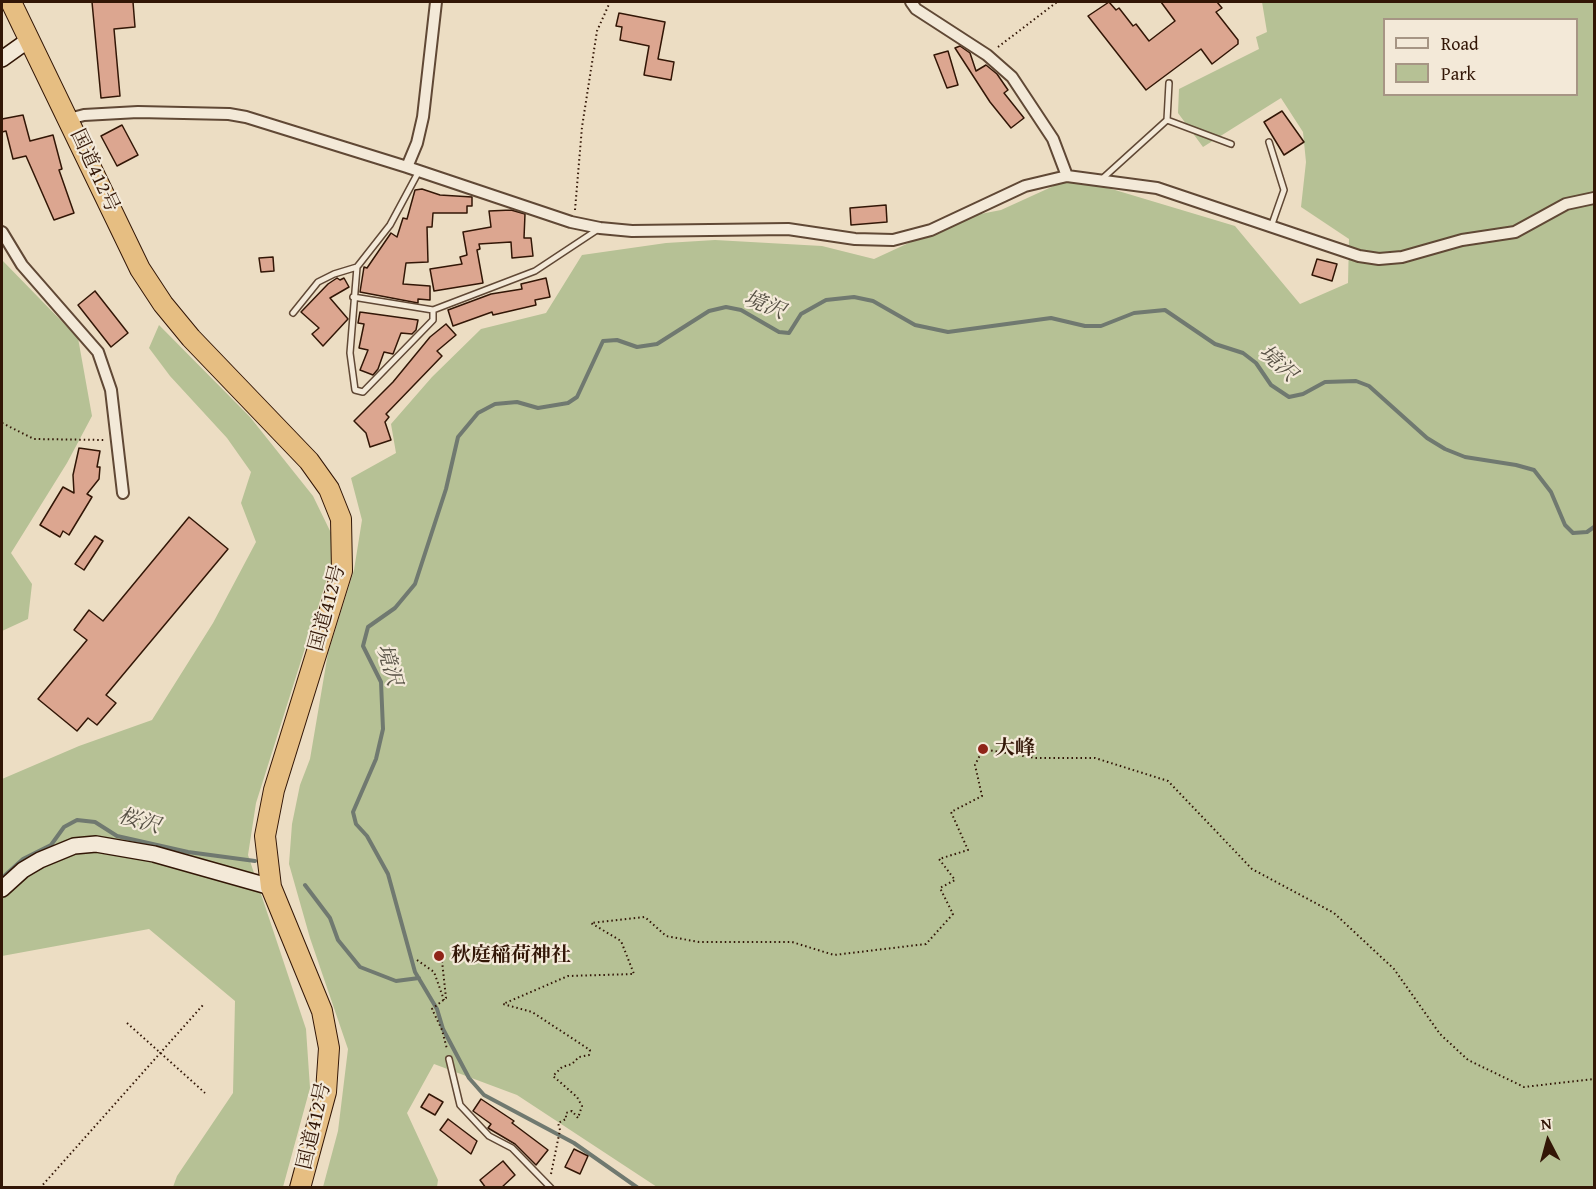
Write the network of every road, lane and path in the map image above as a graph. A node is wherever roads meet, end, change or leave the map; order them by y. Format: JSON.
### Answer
{"nodes":[{"id":1,"x":11,"y":2,"type":"edge"},
{"id":2,"x":436,"y":2,"type":"edge"},
{"id":3,"x":610,"y":2,"type":"edge"},
{"id":4,"x":910,"y":2,"type":"edge"},
{"id":5,"x":1057,"y":2,"type":"edge"},
{"id":6,"x":30,"y":39,"type":"junction"},
{"id":7,"x":987,"y":55,"type":"junction"},
{"id":8,"x":2,"y":59,"type":"edge"},
{"id":9,"x":1169,"y":83,"type":"dead end"},
{"id":10,"x":69,"y":119,"type":"junction"},
{"id":11,"x":1167,"y":120,"type":"junction"},
{"id":12,"x":1269,"y":142,"type":"dead end"},
{"id":13,"x":1231,"y":144,"type":"dead end"},
{"id":14,"x":407,"y":166,"type":"junction"},
{"id":15,"x":419,"y":171,"type":"junction"},
{"id":16,"x":1067,"y":176,"type":"junction"},
{"id":17,"x":1103,"y":178,"type":"junction"},
{"id":18,"x":1594,"y":198,"type":"edge"},
{"id":19,"x":571,"y":222,"type":"junction"},
{"id":20,"x":1271,"y":227,"type":"junction"},
{"id":21,"x":600,"y":228,"type":"junction"},
{"id":22,"x":2,"y":232,"type":"edge"},
{"id":23,"x":357,"y":267,"type":"junction"},
{"id":24,"x":353,"y":297,"type":"junction"},
{"id":25,"x":433,"y":310,"type":"junction"},
{"id":26,"x":293,"y":313,"type":"dead end"},
{"id":27,"x":2,"y":423,"type":"edge"},
{"id":28,"x":117,"y":439,"type":"junction"},
{"id":29,"x":123,"y":493,"type":"dead end"},
{"id":30,"x":271,"y":887,"type":"junction"},
{"id":31,"x":2,"y":889,"type":"edge"},
{"id":32,"x":417,"y":960,"type":"dead end"},
{"id":33,"x":442,"y":961,"type":"dead end"},
{"id":34,"x":444,"y":1001,"type":"junction"},
{"id":35,"x":203,"y":1005,"type":"dead end"},
{"id":36,"x":127,"y":1023,"type":"dead end"},
{"id":37,"x":160,"y":1053,"type":"junction"},
{"id":38,"x":449,"y":1059,"type":"joint"},
{"id":39,"x":1594,"y":1079,"type":"edge"},
{"id":40,"x":205,"y":1093,"type":"dead end"},
{"id":41,"x":550,"y":1176,"type":"dead end"},
{"id":42,"x":549,"y":1186,"type":"edge"},
{"id":43,"x":40,"y":1188,"type":"edge"},
{"id":44,"x":300,"y":1188,"type":"edge"},
{"id":45,"x":541,"y":1188,"type":"edge"}],
"edges":[{"from":1,"to":6,"type":"highway","name":"国道412号"},
{"from":2,"to":14,"type":"street"},
{"from":3,"to":19,"type":"path"},
{"from":4,"to":7,"type":"street"},
{"from":5,"to":7,"type":"path"},
{"from":6,"to":8,"type":"street"},
{"from":6,"to":10,"type":"highway","name":"国道412号"},
{"from":7,"to":16,"type":"street"},
{"from":9,"to":11,"type":"lane"},
{"from":10,"to":14,"type":"street"},
{"from":10,"to":30,"type":"highway","name":"国道412号"},
{"from":11,"to":13,"type":"lane"},
{"from":11,"to":17,"type":"lane"},
{"from":12,"to":20,"type":"lane"},
{"from":14,"to":15,"type":"street"},
{"from":15,"to":19,"type":"street"},
{"from":15,"to":23,"type":"lane"},
{"from":16,"to":17,"type":"street"},
{"from":16,"to":21,"type":"street"},
{"from":17,"to":20,"type":"street"},
{"from":18,"to":20,"type":"street"},
{"from":19,"to":21,"type":"street"},
{"from":21,"to":25,"type":"lane"},
{"from":22,"to":28,"type":"street"},
{"from":23,"to":24,"type":"lane"},
{"from":23,"to":26,"type":"lane"},
{"from":24,"to":25,"type":"lane"},
{"from":24,"to":25,"type":"lane"},
{"from":27,"to":28,"type":"path"},
{"from":28,"to":29,"type":"street"},
{"from":30,"to":31,"type":"street"},
{"from":30,"to":44,"type":"highway","name":"国道412号"},
{"from":32,"to":34,"type":"path"},
{"from":33,"to":34,"type":"path"},
{"from":34,"to":38,"type":"path"},
{"from":35,"to":37,"type":"path"},
{"from":36,"to":37,"type":"path"},
{"from":37,"to":40,"type":"path"},
{"from":37,"to":43,"type":"path"},
{"from":38,"to":42,"type":"lane"},
{"from":39,"to":41,"type":"path"},
{"from":42,"to":45,"type":"lane"}]}
